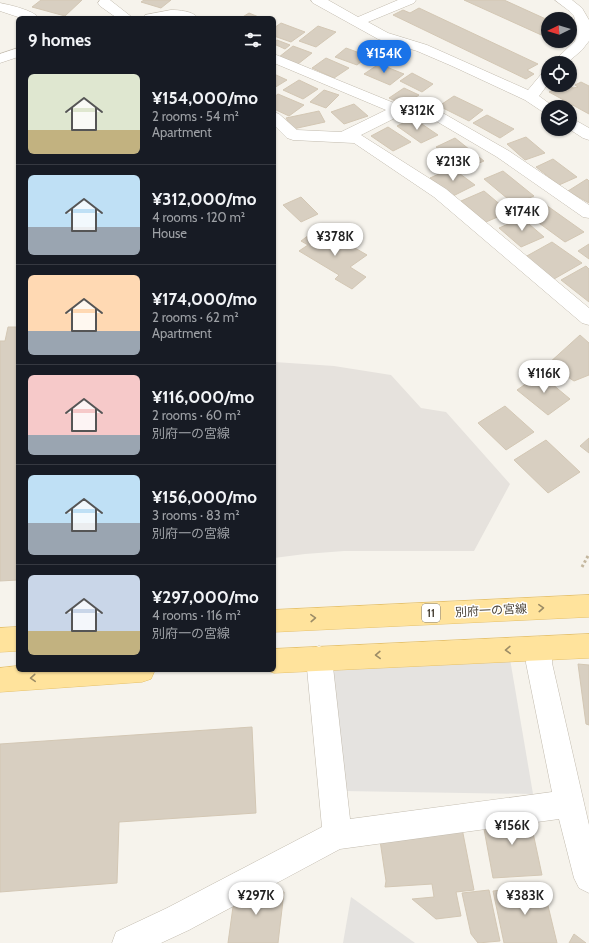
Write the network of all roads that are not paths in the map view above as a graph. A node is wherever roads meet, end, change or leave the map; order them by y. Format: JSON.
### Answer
{"nodes":[{"id":1,"x":318,"y":0,"type":"edge"},
{"id":2,"x":409,"y":0,"type":"edge"},
{"id":3,"x":562,"y":0,"type":"edge"},
{"id":4,"x":104,"y":5,"type":"edge"},
{"id":5,"x":0,"y":7,"type":"edge"},
{"id":6,"x":28,"y":16,"type":"edge"},
{"id":7,"x":123,"y":16,"type":"edge"},
{"id":8,"x":157,"y":16,"type":"edge"},
{"id":9,"x":186,"y":16,"type":"edge"},
{"id":10,"x":587,"y":19,"type":"edge"},
{"id":11,"x":357,"y":22,"type":"junction"},
{"id":12,"x":16,"y":53,"type":"edge"},
{"id":13,"x":566,"y":56,"type":"edge"},
{"id":14,"x":0,"y":59,"type":"edge"},
{"id":15,"x":276,"y":59,"type":"edge"},
{"id":16,"x":541,"y":84,"type":"edge"},
{"id":17,"x":530,"y":97,"type":"junction"},
{"id":18,"x":541,"y":104,"type":"edge"},
{"id":19,"x":401,"y":109,"type":"junction"},
{"id":20,"x":276,"y":119,"type":"edge"},
{"id":21,"x":577,"y":127,"type":"edge"},
{"id":22,"x":589,"y":135,"type":"edge"},
{"id":23,"x":344,"y":137,"type":"junction"},
{"id":24,"x":589,"y":213,"type":"edge"},
{"id":25,"x":589,"y":318,"type":"edge"},
{"id":26,"x":589,"y":606,"type":"edge"},
{"id":27,"x":276,"y":621,"type":"edge"},
{"id":28,"x":16,"y":639,"type":"edge"},
{"id":29,"x":0,"y":640,"type":"edge"},
{"id":30,"x":589,"y":646,"type":"edge"},
{"id":31,"x":540,"y":648,"type":"junction"},
{"id":32,"x":320,"y":658,"type":"junction"},
{"id":33,"x":276,"y":661,"type":"edge"},
{"id":34,"x":114,"y":672,"type":"edge"},
{"id":35,"x":0,"y":680,"type":"edge"},
{"id":36,"x":570,"y":804,"type":"junction"},
{"id":37,"x":336,"y":835,"type":"junction"},
{"id":38,"x":589,"y":878,"type":"edge"},
{"id":39,"x":127,"y":943,"type":"edge"}],
"edges":[{"from":1,"to":11,"type":"street"},
{"from":2,"to":11,"type":"street"},
{"from":3,"to":10,"type":"street"},
{"from":4,"to":7,"type":"street"},
{"from":5,"to":6,"type":"street"},
{"from":8,"to":9,"type":"street"},
{"from":10,"to":13,"type":"street"},
{"from":11,"to":17,"type":"street"},
{"from":12,"to":14,"type":"street"},
{"from":15,"to":19,"type":"street"},
{"from":16,"to":17,"type":"street"},
{"from":17,"to":18,"type":"street"},
{"from":19,"to":23,"type":"street"},
{"from":19,"to":24,"type":"street"},
{"from":20,"to":23,"type":"street"},
{"from":21,"to":22,"type":"street"},
{"from":23,"to":25,"type":"street"},
{"from":27,"to":26,"type":"main road","name":"別府一の宮線","number":"11","one_way":true},
{"from":28,"to":29,"type":"main road"},
{"from":30,"to":31,"type":"main road"},
{"from":31,"to":32,"type":"main road","one_way":true},
{"from":31,"to":36,"type":"street"},
{"from":32,"to":33,"type":"main road"},
{"from":32,"to":37,"type":"street"},
{"from":34,"to":35,"type":"main road","one_way":true},
{"from":36,"to":37,"type":"street"},
{"from":36,"to":38,"type":"street"},
{"from":37,"to":39,"type":"street"}]}
